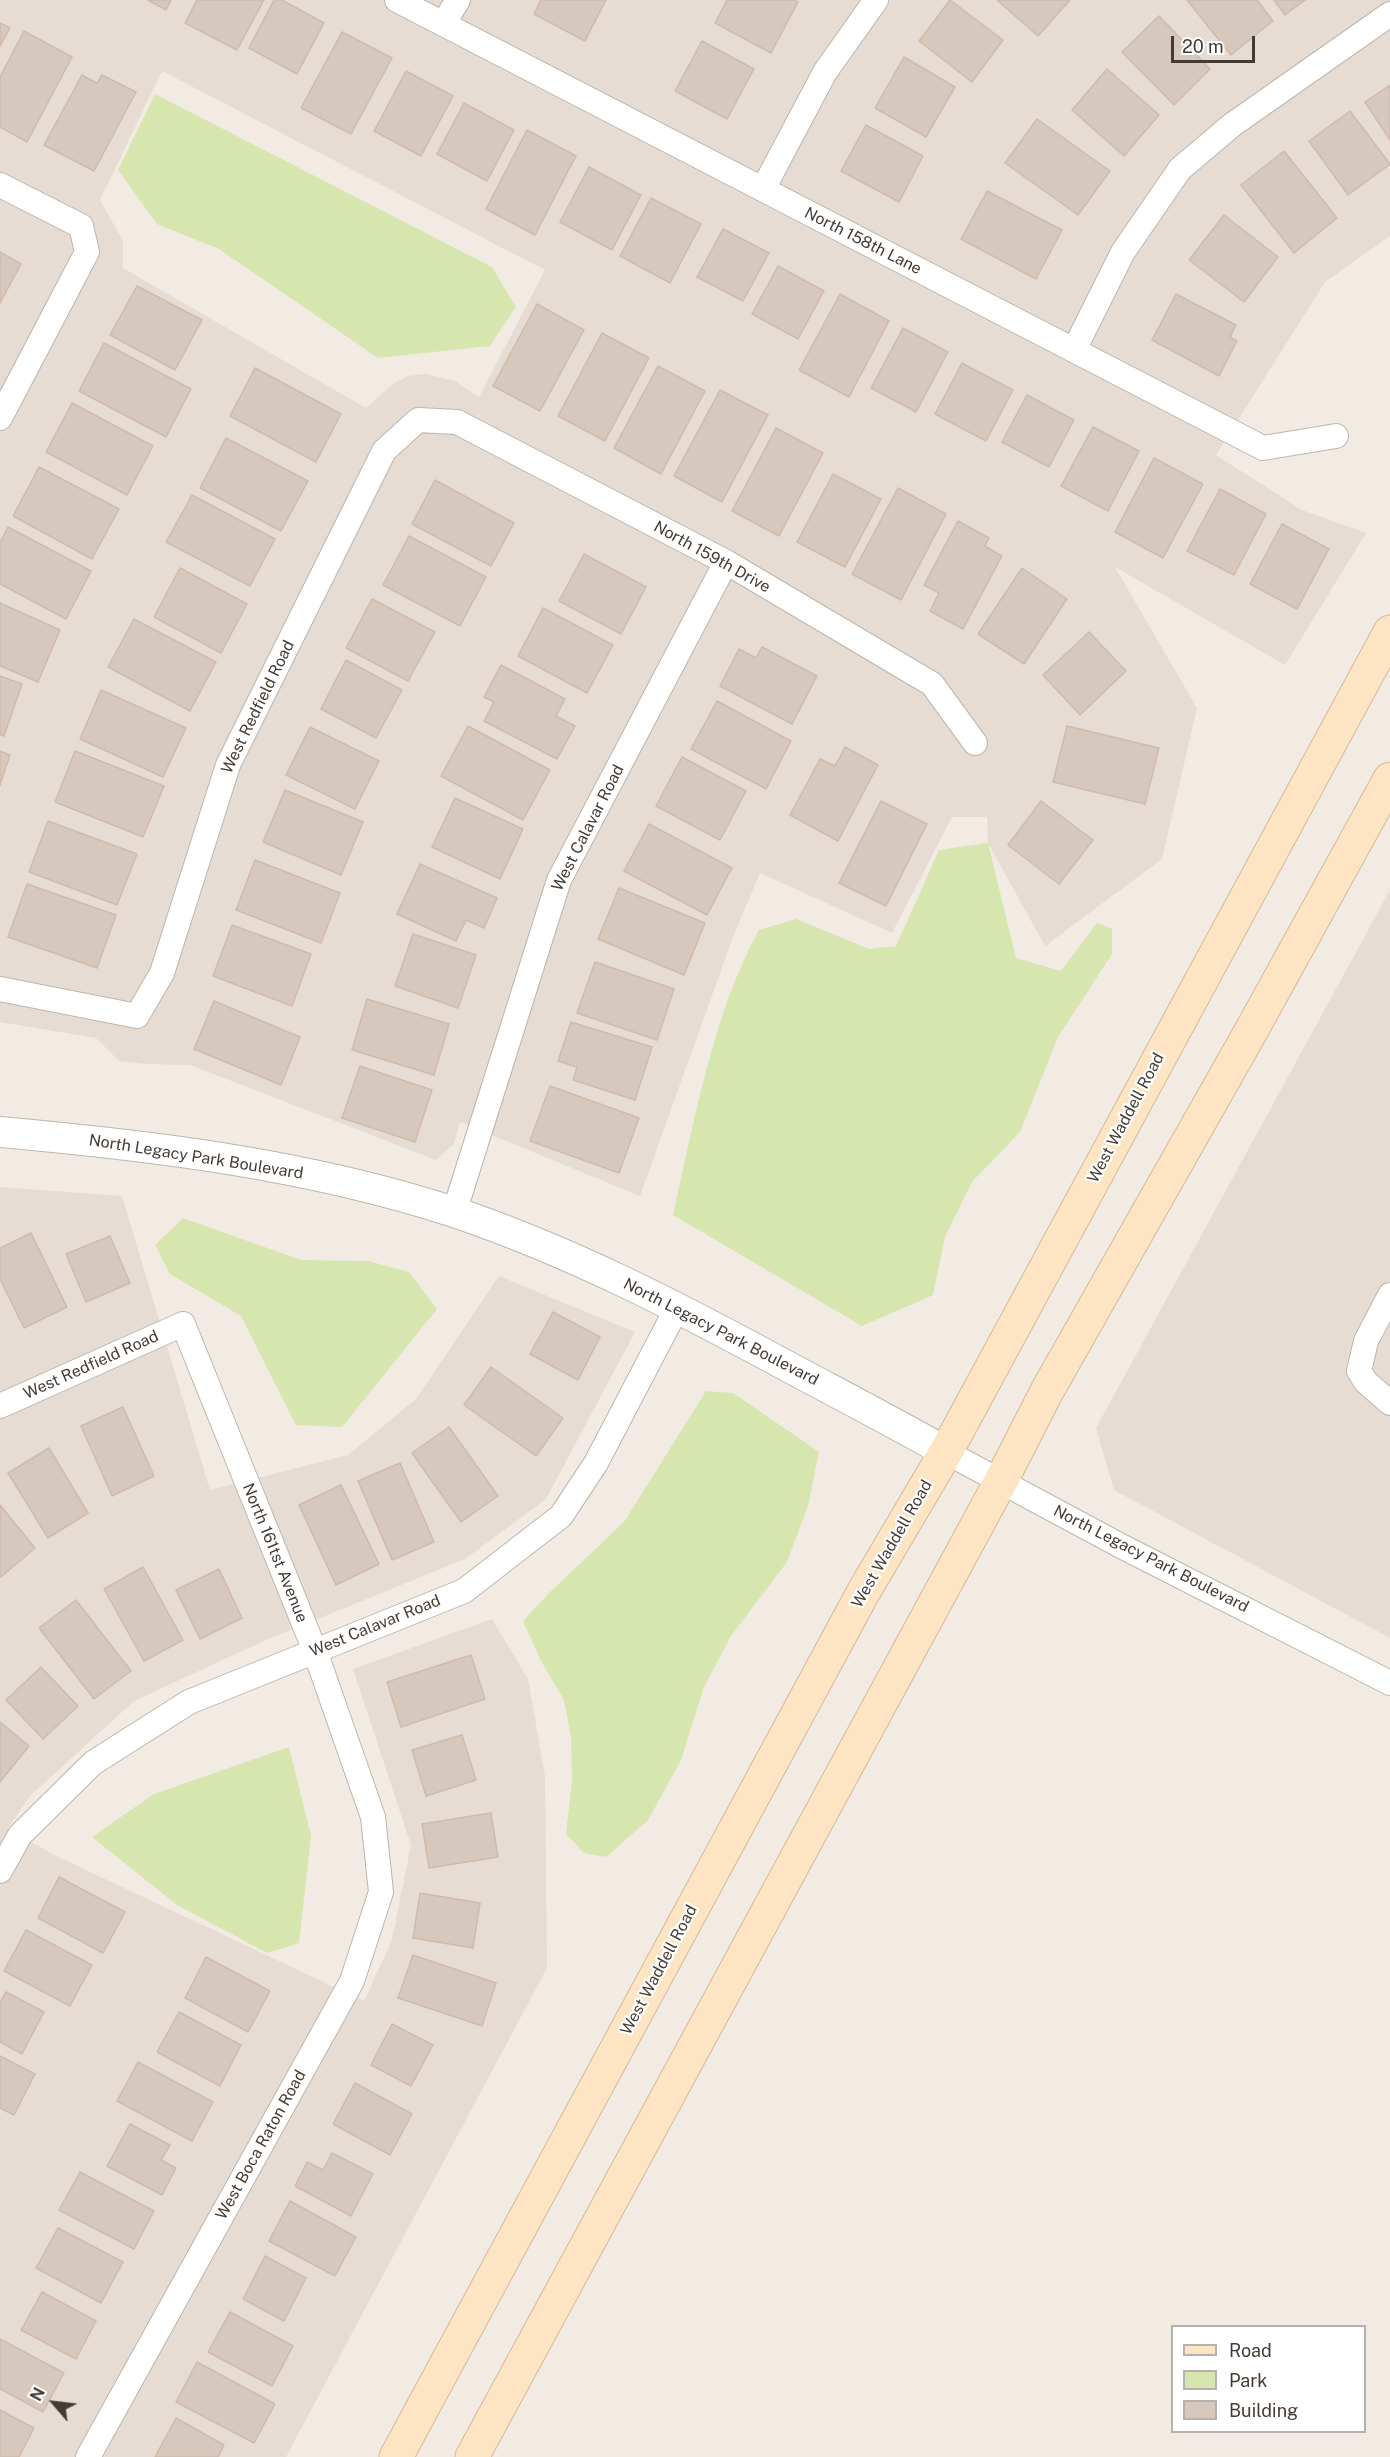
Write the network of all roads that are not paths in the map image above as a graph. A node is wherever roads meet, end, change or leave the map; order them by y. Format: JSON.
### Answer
{"nodes":[{"id":1,"x":397,"y":0,"type":"edge"},
{"id":2,"x":458,"y":0,"type":"edge"},
{"id":3,"x":876,"y":0,"type":"edge"},
{"id":4,"x":1390,"y":14,"type":"edge"},
{"id":5,"x":443,"y":24,"type":"junction"},
{"id":6,"x":0,"y":185,"type":"edge"},
{"id":7,"x":763,"y":189,"type":"junction"},
{"id":8,"x":1074,"y":350,"type":"junction"},
{"id":9,"x":0,"y":418,"type":"edge"},
{"id":10,"x":418,"y":420,"type":"joint"},
{"id":11,"x":1336,"y":436,"type":"dead end"},
{"id":12,"x":726,"y":562,"type":"junction"},
{"id":13,"x":1390,"y":632,"type":"edge"},
{"id":14,"x":975,"y":743,"type":"dead end"},
{"id":15,"x":1390,"y":779,"type":"edge"},
{"id":16,"x":0,"y":989,"type":"edge"},
{"id":17,"x":0,"y":1132,"type":"edge"},
{"id":18,"x":454,"y":1213,"type":"junction"},
{"id":19,"x":1390,"y":1295,"type":"edge"},
{"id":20,"x":678,"y":1306,"type":"junction"},
{"id":21,"x":183,"y":1324,"type":"joint"},
{"id":22,"x":1390,"y":1403,"type":"edge"},
{"id":23,"x":0,"y":1406,"type":"edge"},
{"id":24,"x":946,"y":1452,"type":"junction"},
{"id":25,"x":1001,"y":1481,"type":"junction"},
{"id":26,"x":315,"y":1650,"type":"junction"},
{"id":27,"x":1390,"y":1683,"type":"edge"},
{"id":28,"x":373,"y":1817,"type":"joint"},
{"id":29,"x":0,"y":1871,"type":"edge"},
{"id":30,"x":88,"y":2457,"type":"edge"},
{"id":31,"x":396,"y":2457,"type":"edge"},
{"id":32,"x":472,"y":2457,"type":"edge"}],
"edges":[{"from":1,"to":5,"type":"street","name":"North 158th Lane"},
{"from":2,"to":5,"type":"street"},
{"from":3,"to":7,"type":"street"},
{"from":4,"to":8,"type":"street"},
{"from":5,"to":7,"type":"street","name":"North 158th Lane"},
{"from":6,"to":9,"type":"street"},
{"from":7,"to":8,"type":"street","name":"North 158th Lane"},
{"from":8,"to":11,"type":"street","name":"North 158th Lane"},
{"from":10,"to":12,"type":"street","name":"North 159th Drive"},
{"from":10,"to":16,"type":"street","name":"West Redfield Road"},
{"from":12,"to":14,"type":"street","name":"North 159th Drive"},
{"from":12,"to":18,"type":"street","name":"West Calavar Road"},
{"from":13,"to":24,"type":"main road","name":"West Waddell Road"},
{"from":15,"to":25,"type":"main road"},
{"from":17,"to":18,"type":"street","name":"North Legacy Park Boulevard"},
{"from":18,"to":20,"type":"street","name":"North Legacy Park Boulevard"},
{"from":19,"to":22,"type":"street"},
{"from":20,"to":24,"type":"street","name":"North Legacy Park Boulevard"},
{"from":20,"to":26,"type":"street","name":"West Calavar Road"},
{"from":21,"to":23,"type":"street","name":"West Redfield Road"},
{"from":21,"to":26,"type":"street","name":"North 161tst Avenue"},
{"from":24,"to":25,"type":"street","name":"North Legacy Park Boulevard"},
{"from":24,"to":31,"type":"main road","name":"West Waddell Road"},
{"from":25,"to":27,"type":"street","name":"North Legacy Park Boulevard"},
{"from":25,"to":32,"type":"main road"},
{"from":26,"to":28,"type":"street","name":"North 161tst Avenue"},
{"from":26,"to":29,"type":"street","name":"West Calavar Road"},
{"from":28,"to":30,"type":"street","name":"West Boca Raton Road"}]}
